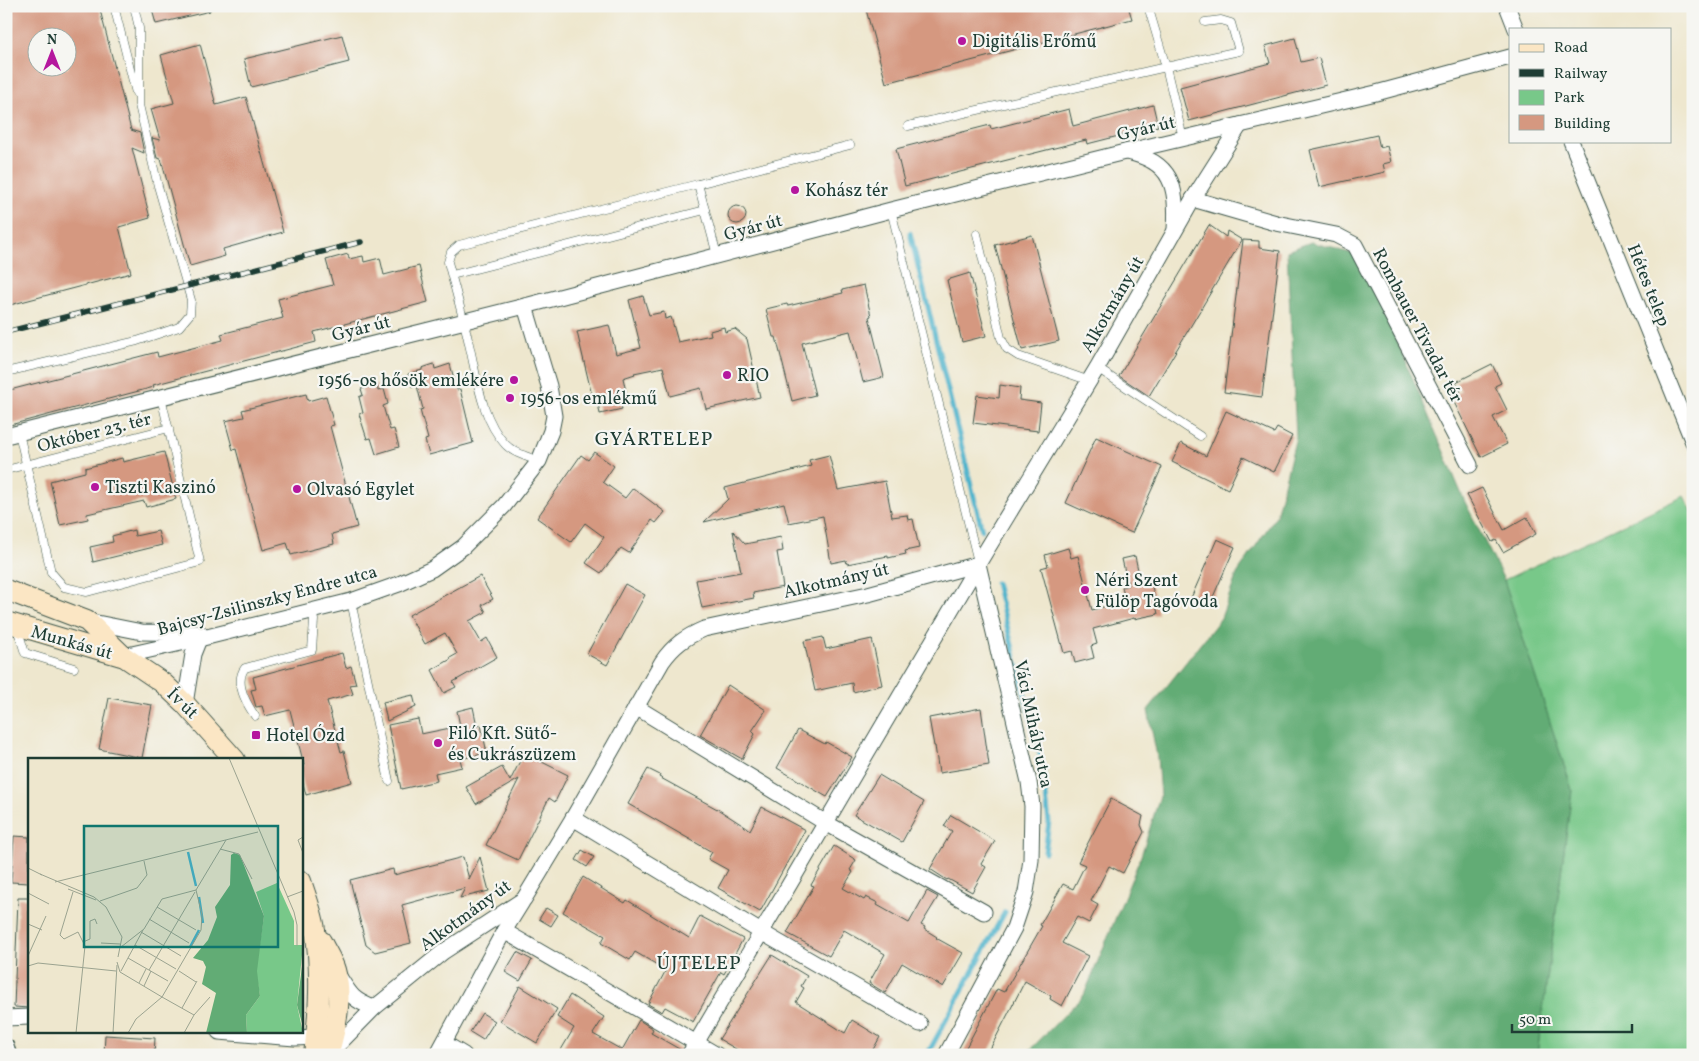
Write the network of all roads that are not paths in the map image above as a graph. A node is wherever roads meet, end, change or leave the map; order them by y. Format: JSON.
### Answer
{"nodes":[{"id":1,"x":114,"y":6,"type":"edge"},
{"id":2,"x":134,"y":6,"type":"edge"},
{"id":3,"x":1148,"y":6,"type":"edge"},
{"id":4,"x":1507,"y":6,"type":"edge"},
{"id":5,"x":1205,"y":22,"type":"dead end"},
{"id":6,"x":1516,"y":28,"type":"edge"},
{"id":7,"x":1509,"y":57,"type":"edge"},
{"id":8,"x":1166,"y":68,"type":"junction"},
{"id":9,"x":139,"y":105,"type":"junction"},
{"id":10,"x":1240,"y":125,"type":"junction"},
{"id":11,"x":908,"y":126,"type":"dead end"},
{"id":12,"x":1183,"y":138,"type":"junction"},
{"id":13,"x":1571,"y":142,"type":"edge"},
{"id":14,"x":850,"y":145,"type":"dead end"},
{"id":15,"x":1124,"y":152,"type":"junction"},
{"id":16,"x":698,"y":184,"type":"junction"},
{"id":17,"x":1193,"y":199,"type":"junction"},
{"id":18,"x":705,"y":210,"type":"junction"},
{"id":19,"x":891,"y":210,"type":"junction"},
{"id":20,"x":1175,"y":231,"type":"junction"},
{"id":21,"x":977,"y":234,"type":"dead end"},
{"id":22,"x":717,"y":256,"type":"junction"},
{"id":23,"x":452,"y":275,"type":"junction"},
{"id":24,"x":525,"y":306,"type":"junction"},
{"id":25,"x":464,"y":321,"type":"junction"},
{"id":26,"x":6,"y":372,"type":"edge"},
{"id":27,"x":1094,"y":375,"type":"junction"},
{"id":28,"x":161,"y":397,"type":"junction"},
{"id":29,"x":169,"y":428,"type":"junction"},
{"id":30,"x":12,"y":434,"type":"edge"},
{"id":31,"x":1200,"y":436,"type":"dead end"},
{"id":32,"x":1693,"y":442,"type":"edge"},
{"id":33,"x":539,"y":461,"type":"junction"},
{"id":34,"x":26,"y":465,"type":"junction"},
{"id":35,"x":1470,"y":465,"type":"dead end"},
{"id":36,"x":6,"y":470,"type":"edge"},
{"id":37,"x":978,"y":564,"type":"junction"},
{"id":38,"x":6,"y":590,"type":"edge"},
{"id":39,"x":351,"y":600,"type":"junction"},
{"id":40,"x":312,"y":610,"type":"junction"},
{"id":41,"x":87,"y":621,"type":"junction"},
{"id":42,"x":10,"y":624,"type":"edge"},
{"id":43,"x":216,"y":634,"type":"junction"},
{"id":44,"x":199,"y":639,"type":"junction"},
{"id":45,"x":123,"y":656,"type":"junction"},
{"id":46,"x":74,"y":668,"type":"dead end"},
{"id":47,"x":185,"y":704,"type":"junction"},
{"id":48,"x":636,"y":707,"type":"junction"},
{"id":49,"x":255,"y":716,"type":"dead end"},
{"id":50,"x":233,"y":758,"type":"edge"},
{"id":51,"x":389,"y":780,"type":"dead end"},
{"id":52,"x":573,"y":818,"type":"junction"},
{"id":53,"x":826,"y":823,"type":"junction"},
{"id":54,"x":302,"y":884,"type":"edge"},
{"id":55,"x":524,"y":899,"type":"junction"},
{"id":56,"x":984,"y":912,"type":"dead end"},
{"id":57,"x":315,"y":928,"type":"junction"},
{"id":58,"x":504,"y":931,"type":"junction"},
{"id":59,"x":761,"y":932,"type":"junction"},
{"id":60,"x":335,"y":970,"type":"junction"},
{"id":61,"x":374,"y":1008,"type":"junction"},
{"id":62,"x":28,"y":1017,"type":"edge"},
{"id":63,"x":6,"y":1018,"type":"edge"},
{"id":64,"x":920,"y":1024,"type":"dead end"},
{"id":65,"x":244,"y":1034,"type":"edge"},
{"id":66,"x":326,"y":1036,"type":"edge"},
{"id":67,"x":6,"y":1046,"type":"edge"},
{"id":68,"x":440,"y":1049,"type":"edge"},
{"id":69,"x":693,"y":1049,"type":"edge"},
{"id":70,"x":9,"y":1055,"type":"edge"},
{"id":71,"x":328,"y":1055,"type":"edge"},
{"id":72,"x":464,"y":1055,"type":"edge"},
{"id":73,"x":717,"y":1055,"type":"edge"},
{"id":74,"x":946,"y":1055,"type":"edge"}],
"edges":[{"from":1,"to":9,"type":"lane"},
{"from":2,"to":9,"type":"lane"},
{"from":3,"to":8,"type":"lane"},
{"from":4,"to":6,"type":"street"},
{"from":5,"to":8,"type":"lane"},
{"from":7,"to":10,"type":"street","name":"Gyár út"},
{"from":8,"to":11,"type":"lane"},
{"from":8,"to":12,"type":"lane"},
{"from":9,"to":26,"type":"lane"},
{"from":10,"to":12,"type":"street","name":"Gyár út"},
{"from":10,"to":17,"type":"street","name":"Alkotmány út"},
{"from":12,"to":15,"type":"street","name":"Gyár út"},
{"from":13,"to":32,"type":"street","name":"Hétes telep"},
{"from":14,"to":16,"type":"lane"},
{"from":15,"to":19,"type":"street","name":"Gyár út"},
{"from":15,"to":20,"type":"street"},
{"from":16,"to":18,"type":"lane"},
{"from":16,"to":23,"type":"lane"},
{"from":17,"to":20,"type":"street","name":"Alkotmány út"},
{"from":17,"to":35,"type":"street","name":"Rombauer Tivadar tér"},
{"from":18,"to":22,"type":"lane"},
{"from":18,"to":23,"type":"lane"},
{"from":19,"to":22,"type":"street","name":"Gyár út"},
{"from":19,"to":37,"type":"lane"},
{"from":20,"to":27,"type":"street","name":"Alkotmány út"},
{"from":21,"to":27,"type":"lane"},
{"from":22,"to":24,"type":"street","name":"Gyár út"},
{"from":23,"to":25,"type":"lane"},
{"from":24,"to":25,"type":"street","name":"Gyár út"},
{"from":24,"to":33,"type":"street","name":"Bajcsy-Zsilinszky Endre utca"},
{"from":25,"to":28,"type":"street","name":"Gyár út"},
{"from":25,"to":33,"type":"lane"},
{"from":27,"to":31,"type":"lane"},
{"from":27,"to":37,"type":"street","name":"Alkotmány út"},
{"from":28,"to":29,"type":"lane","name":"Október 23. tér"},
{"from":28,"to":30,"type":"street","name":"Gyár út"},
{"from":29,"to":34,"type":"lane","name":"Október 23. tér"},
{"from":29,"to":34,"type":"lane","name":"Október 23. tér"},
{"from":30,"to":34,"type":"lane","name":"Október 23. tér"},
{"from":33,"to":39,"type":"street","name":"Bajcsy-Zsilinszky Endre utca"},
{"from":34,"to":36,"type":"lane","name":"Október 23. tér"},
{"from":37,"to":48,"type":"street","name":"Alkotmány út"},
{"from":37,"to":53,"type":"street"},
{"from":37,"to":74,"type":"street","name":"Váci Mihály utca"},
{"from":38,"to":41,"type":"main road","name":"Munkás út"},
{"from":39,"to":40,"type":"street","name":"Bajcsy-Zsilinszky Endre utca"},
{"from":39,"to":51,"type":"lane"},
{"from":40,"to":43,"type":"street","name":"Bajcsy-Zsilinszky Endre utca"},
{"from":40,"to":49,"type":"lane"},
{"from":41,"to":43,"type":"street"},
{"from":41,"to":45,"type":"main road","name":"Munkás út"},
{"from":42,"to":45,"type":"main road","name":"Munkás út"},
{"from":42,"to":46,"type":"lane"},
{"from":43,"to":44,"type":"street","name":"Bajcsy-Zsilinszky Endre utca"},
{"from":44,"to":45,"type":"street","name":"Bajcsy-Zsilinszky Endre utca"},
{"from":44,"to":47,"type":"street"},
{"from":45,"to":47,"type":"main road","name":"Ív út"},
{"from":47,"to":50,"type":"main road","name":"Ív út"},
{"from":48,"to":52,"type":"street","name":"Alkotmány út"},
{"from":48,"to":53,"type":"street"},
{"from":52,"to":55,"type":"street","name":"Alkotmány út"},
{"from":52,"to":59,"type":"street"},
{"from":53,"to":56,"type":"street"},
{"from":53,"to":59,"type":"street"},
{"from":54,"to":57,"type":"main road"},
{"from":55,"to":58,"type":"street"},
{"from":55,"to":61,"type":"street","name":"Alkotmány út"},
{"from":57,"to":60,"type":"main road"},
{"from":57,"to":66,"type":"main road"},
{"from":58,"to":68,"type":"street"},
{"from":58,"to":69,"type":"street"},
{"from":59,"to":64,"type":"street"},
{"from":59,"to":69,"type":"street"},
{"from":60,"to":61,"type":"street"},
{"from":60,"to":66,"type":"main road"},
{"from":61,"to":66,"type":"street","name":"Alkotmány út"},
{"from":62,"to":63,"type":"street"},
{"from":65,"to":66,"type":"street"},
{"from":66,"to":71,"type":"main road"},
{"from":67,"to":70,"type":"street"},
{"from":68,"to":72,"type":"street"},
{"from":69,"to":73,"type":"street"}]}
